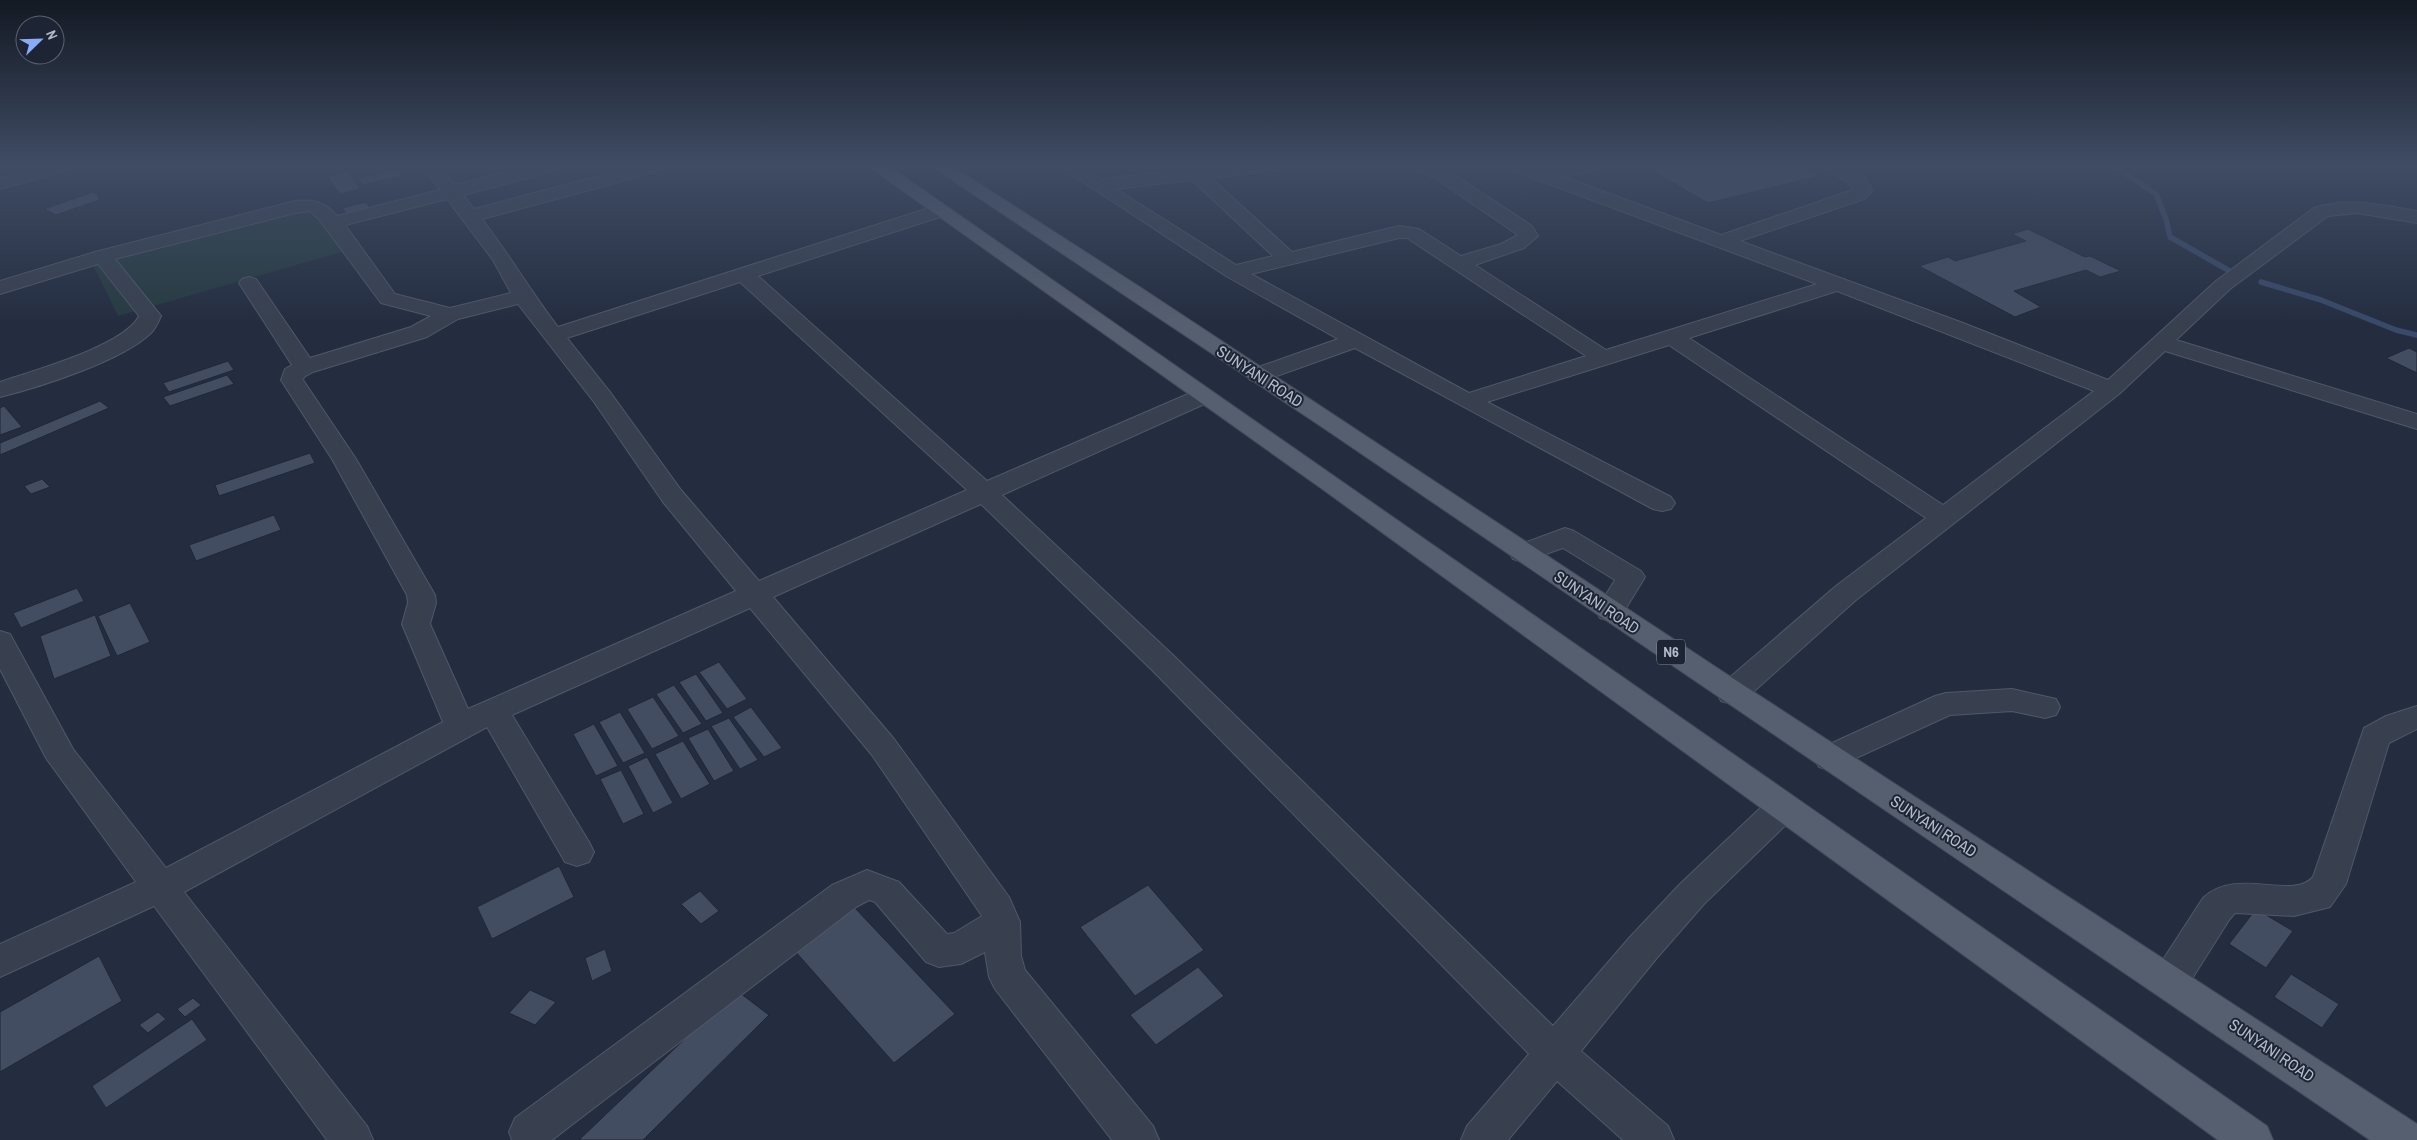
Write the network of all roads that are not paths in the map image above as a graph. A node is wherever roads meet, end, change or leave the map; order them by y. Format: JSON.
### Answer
{"nodes":[{"id":1,"x":258,"y":217,"type":"edge"},
{"id":2,"x":326,"y":217,"type":"edge"},
{"id":3,"x":354,"y":217,"type":"edge"},
{"id":4,"x":471,"y":217,"type":"edge"},
{"id":5,"x":920,"y":217,"type":"edge"},
{"id":6,"x":948,"y":217,"type":"edge"},
{"id":7,"x":1018,"y":217,"type":"edge"},
{"id":8,"x":1148,"y":217,"type":"edge"},
{"id":9,"x":1243,"y":217,"type":"edge"},
{"id":10,"x":1506,"y":217,"type":"edge"},
{"id":11,"x":1653,"y":217,"type":"edge"},
{"id":12,"x":1792,"y":217,"type":"edge"},
{"id":13,"x":2314,"y":217,"type":"edge"},
{"id":14,"x":332,"y":223,"type":"junction"},
{"id":15,"x":1719,"y":242,"type":"junction"},
{"id":16,"x":102,"y":256,"type":"junction"},
{"id":17,"x":1290,"y":260,"type":"junction"},
{"id":18,"x":1461,"y":263,"type":"junction"},
{"id":19,"x":1233,"y":272,"type":"junction"},
{"id":20,"x":745,"y":275,"type":"junction"},
{"id":21,"x":250,"y":283,"type":"dead end"},
{"id":22,"x":1836,"y":285,"type":"junction"},
{"id":23,"x":0,"y":288,"type":"edge"},
{"id":24,"x":523,"y":296,"type":"junction"},
{"id":25,"x":450,"y":314,"type":"junction"},
{"id":26,"x":555,"y":335,"type":"junction"},
{"id":27,"x":1672,"y":337,"type":"junction"},
{"id":28,"x":1356,"y":340,"type":"junction"},
{"id":29,"x":2160,"y":342,"type":"junction"},
{"id":30,"x":1603,"y":358,"type":"junction"},
{"id":31,"x":305,"y":367,"type":"junction"},
{"id":32,"x":1258,"y":375,"type":"junction"},
{"id":33,"x":0,"y":390,"type":"edge"},
{"id":34,"x":2111,"y":390,"type":"junction"},
{"id":35,"x":1203,"y":396,"type":"junction"},
{"id":36,"x":1467,"y":401,"type":"junction"},
{"id":37,"x":2417,"y":422,"type":"edge"},
{"id":38,"x":985,"y":493,"type":"junction"},
{"id":39,"x":1662,"y":503,"type":"dead end"},
{"id":40,"x":1944,"y":518,"type":"junction"},
{"id":41,"x":1523,"y":553,"type":"junction"},
{"id":42,"x":754,"y":594,"type":"junction"},
{"id":43,"x":1610,"y":611,"type":"junction"},
{"id":44,"x":0,"y":641,"type":"edge"},
{"id":45,"x":1732,"y":693,"type":"junction"},
{"id":46,"x":2044,"y":707,"type":"dead end"},
{"id":47,"x":493,"y":710,"type":"junction"},
{"id":48,"x":2417,"y":717,"type":"edge"},
{"id":49,"x":460,"y":726,"type":"junction"},
{"id":50,"x":1830,"y":758,"type":"junction"},
{"id":51,"x":1783,"y":807,"type":"junction"},
{"id":52,"x":577,"y":852,"type":"dead end"},
{"id":53,"x":161,"y":887,"type":"junction"},
{"id":54,"x":1002,"y":922,"type":"junction"},
{"id":55,"x":0,"y":960,"type":"edge"},
{"id":56,"x":2170,"y":981,"type":"junction"},
{"id":57,"x":1554,"y":1053,"type":"junction"},
{"id":58,"x":529,"y":1132,"type":"dead end"},
{"id":59,"x":352,"y":1140,"type":"edge"},
{"id":60,"x":1138,"y":1140,"type":"edge"},
{"id":61,"x":1482,"y":1140,"type":"edge"},
{"id":62,"x":1653,"y":1140,"type":"edge"},
{"id":63,"x":2252,"y":1140,"type":"edge"},
{"id":64,"x":2405,"y":1140,"type":"edge"}],
"edges":[{"from":1,"to":16,"type":"street"},
{"from":2,"to":14,"type":"street"},
{"from":3,"to":14,"type":"street"},
{"from":4,"to":24,"type":"street"},
{"from":5,"to":20,"type":"street"},
{"from":6,"to":35,"type":"main road"},
{"from":7,"to":32,"type":"main road","name":"SUNYANI ROAD","number":"N6"},
{"from":8,"to":19,"type":"street"},
{"from":9,"to":17,"type":"street"},
{"from":10,"to":18,"type":"street"},
{"from":11,"to":15,"type":"street"},
{"from":12,"to":15,"type":"street"},
{"from":13,"to":29,"type":"street"},
{"from":14,"to":25,"type":"street"},
{"from":15,"to":22,"type":"street"},
{"from":16,"to":23,"type":"street"},
{"from":16,"to":33,"type":"street"},
{"from":17,"to":18,"type":"street"},
{"from":17,"to":19,"type":"street"},
{"from":18,"to":30,"type":"street"},
{"from":19,"to":28,"type":"street"},
{"from":20,"to":26,"type":"street"},
{"from":20,"to":38,"type":"street"},
{"from":21,"to":31,"type":"street"},
{"from":22,"to":27,"type":"street"},
{"from":22,"to":34,"type":"street"},
{"from":24,"to":25,"type":"street"},
{"from":24,"to":26,"type":"street"},
{"from":25,"to":31,"type":"street"},
{"from":26,"to":42,"type":"street"},
{"from":27,"to":30,"type":"street"},
{"from":27,"to":40,"type":"street"},
{"from":28,"to":32,"type":"street"},
{"from":28,"to":36,"type":"street"},
{"from":29,"to":34,"type":"street"},
{"from":29,"to":37,"type":"street"},
{"from":30,"to":36,"type":"street"},
{"from":31,"to":49,"type":"street"},
{"from":32,"to":41,"type":"main road","name":"SUNYANI ROAD","number":"N6"},
{"from":34,"to":40,"type":"street"},
{"from":35,"to":38,"type":"street"},
{"from":35,"to":51,"type":"main road"},
{"from":36,"to":39,"type":"street"},
{"from":38,"to":42,"type":"street"},
{"from":38,"to":57,"type":"street"},
{"from":40,"to":45,"type":"street"},
{"from":41,"to":43,"type":"main road","name":"SUNYANI ROAD","number":"N6"},
{"from":41,"to":43,"type":"street"},
{"from":42,"to":47,"type":"street"},
{"from":42,"to":54,"type":"street"},
{"from":43,"to":45,"type":"main road","name":"SUNYANI ROAD","number":"N6"},
{"from":44,"to":53,"type":"street"},
{"from":45,"to":50,"type":"main road","name":"SUNYANI ROAD","number":"N6"},
{"from":46,"to":50,"type":"street"},
{"from":47,"to":49,"type":"street"},
{"from":47,"to":52,"type":"street"},
{"from":48,"to":56,"type":"street"},
{"from":49,"to":53,"type":"street"},
{"from":50,"to":56,"type":"main road","name":"SUNYANI ROAD","number":"N6"},
{"from":51,"to":57,"type":"street"},
{"from":51,"to":63,"type":"main road"},
{"from":53,"to":55,"type":"street"},
{"from":53,"to":59,"type":"street"},
{"from":54,"to":58,"type":"street"},
{"from":54,"to":60,"type":"street"},
{"from":56,"to":64,"type":"main road","name":"SUNYANI ROAD","number":"N6"},
{"from":57,"to":61,"type":"street"},
{"from":57,"to":62,"type":"street"}]}
